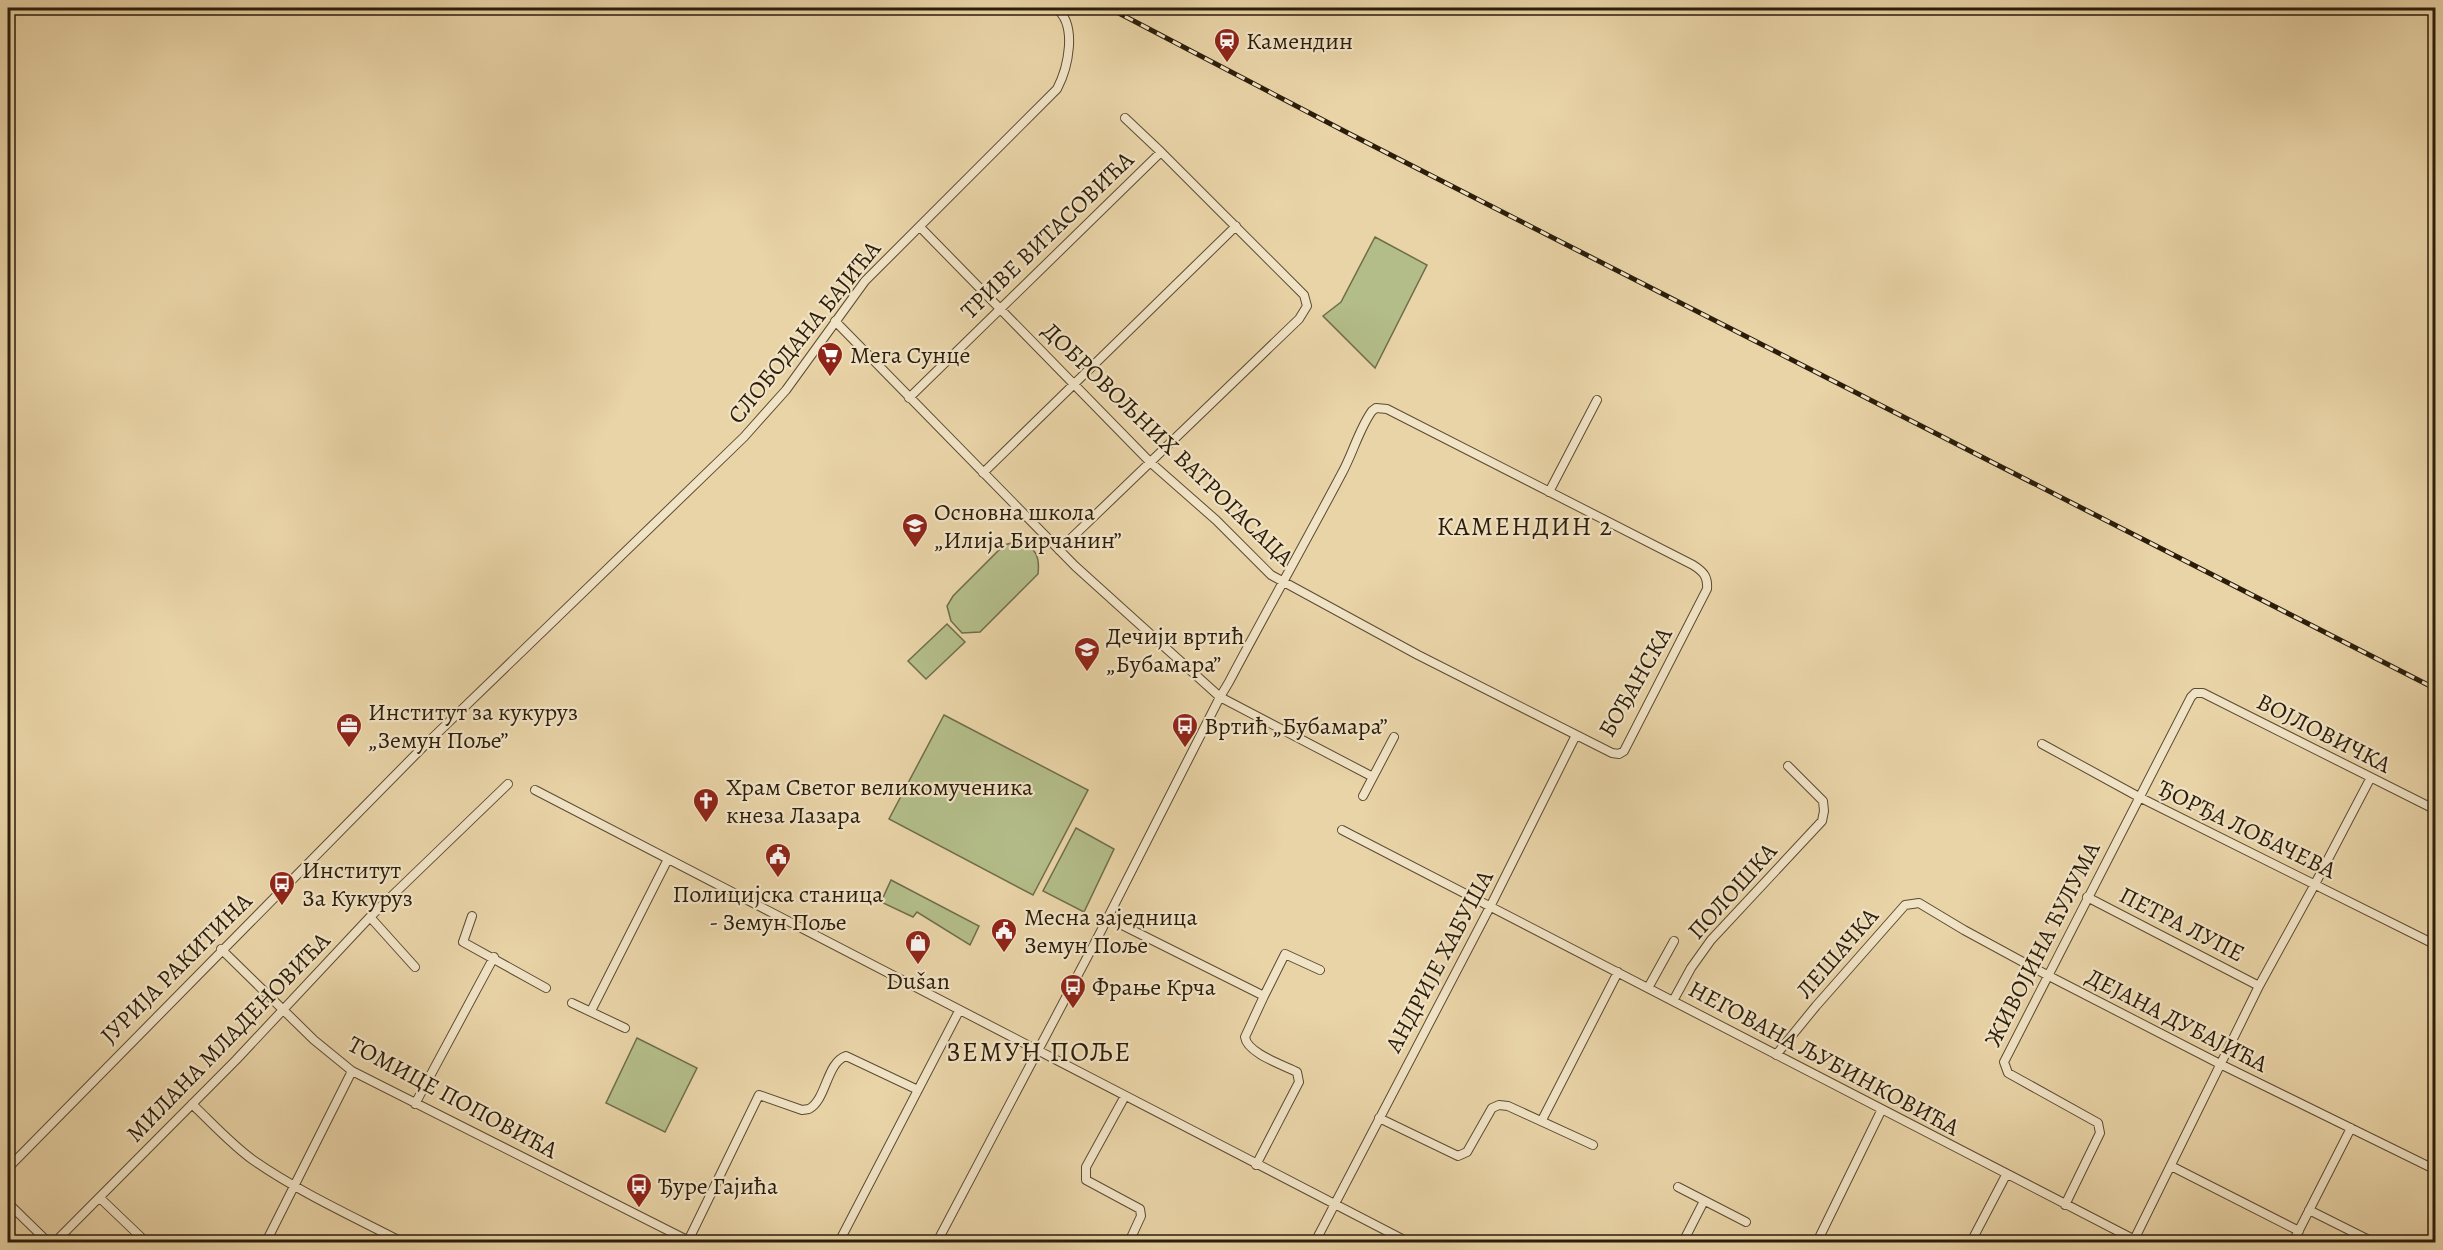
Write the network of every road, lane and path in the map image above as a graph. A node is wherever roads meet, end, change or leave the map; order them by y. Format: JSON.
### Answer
{"nodes":[{"id":1,"x":1056,"y":8,"type":"edge"},
{"id":2,"x":1125,"y":118,"type":"dead end"},
{"id":3,"x":1161,"y":152,"type":"junction"},
{"id":4,"x":1236,"y":226,"type":"junction"},
{"id":5,"x":920,"y":227,"type":"junction"},
{"id":6,"x":1000,"y":309,"type":"junction"},
{"id":7,"x":835,"y":321,"type":"junction"},
{"id":8,"x":1074,"y":386,"type":"junction"},
{"id":9,"x":909,"y":398,"type":"junction"},
{"id":10,"x":1597,"y":400,"type":"dead end"},
{"id":11,"x":1150,"y":462,"type":"junction"},
{"id":12,"x":983,"y":473,"type":"junction"},
{"id":13,"x":1549,"y":492,"type":"junction"},
{"id":14,"x":1059,"y":550,"type":"junction"},
{"id":15,"x":1283,"y":581,"type":"junction"},
{"id":16,"x":2195,"y":693,"type":"joint"},
{"id":17,"x":1221,"y":697,"type":"junction"},
{"id":18,"x":1576,"y":735,"type":"junction"},
{"id":19,"x":1395,"y":737,"type":"dead end"},
{"id":20,"x":2042,"y":744,"type":"dead end"},
{"id":21,"x":424,"y":746,"type":"joint"},
{"id":22,"x":1788,"y":766,"type":"dead end"},
{"id":23,"x":1373,"y":777,"type":"junction"},
{"id":24,"x":2370,"y":779,"type":"junction"},
{"id":25,"x":508,"y":784,"type":"dead end"},
{"id":26,"x":535,"y":790,"type":"dead end"},
{"id":27,"x":1363,"y":796,"type":"dead end"},
{"id":28,"x":2139,"y":797,"type":"junction"},
{"id":29,"x":2436,"y":810,"type":"edge"},
{"id":30,"x":1342,"y":830,"type":"dead end"},
{"id":31,"x":668,"y":859,"type":"junction"},
{"id":32,"x":2315,"y":884,"type":"junction"},
{"id":33,"x":2088,"y":897,"type":"junction"},
{"id":34,"x":1491,"y":905,"type":"junction"},
{"id":35,"x":1905,"y":905,"type":"joint"},
{"id":36,"x":472,"y":916,"type":"dead end"},
{"id":37,"x":370,"y":917,"type":"junction"},
{"id":38,"x":1108,"y":918,"type":"junction"},
{"id":39,"x":1674,"y":941,"type":"dead end"},
{"id":40,"x":2436,"y":945,"type":"edge"},
{"id":41,"x":221,"y":949,"type":"junction"},
{"id":42,"x":494,"y":957,"type":"junction"},
{"id":43,"x":415,"y":967,"type":"dead end"},
{"id":44,"x":1320,"y":970,"type":"dead end"},
{"id":45,"x":1618,"y":972,"type":"junction"},
{"id":46,"x":2047,"y":975,"type":"junction"},
{"id":47,"x":2259,"y":986,"type":"junction"},
{"id":48,"x":546,"y":988,"type":"dead end"},
{"id":49,"x":1648,"y":988,"type":"junction"},
{"id":50,"x":1264,"y":996,"type":"junction"},
{"id":51,"x":1673,"y":1001,"type":"junction"},
{"id":52,"x":572,"y":1003,"type":"dead end"},
{"id":53,"x":283,"y":1009,"type":"junction"},
{"id":54,"x":591,"y":1011,"type":"junction"},
{"id":55,"x":959,"y":1011,"type":"junction"},
{"id":56,"x":625,"y":1028,"type":"dead end"},
{"id":57,"x":1037,"y":1052,"type":"junction"},
{"id":58,"x":1776,"y":1055,"type":"junction"},
{"id":59,"x":2220,"y":1064,"type":"junction"},
{"id":60,"x":352,"y":1071,"type":"junction"},
{"id":61,"x":918,"y":1090,"type":"junction"},
{"id":62,"x":1125,"y":1096,"type":"junction"},
{"id":63,"x":192,"y":1104,"type":"junction"},
{"id":64,"x":415,"y":1104,"type":"junction"},
{"id":65,"x":1881,"y":1110,"type":"junction"},
{"id":66,"x":1379,"y":1118,"type":"junction"},
{"id":67,"x":1542,"y":1120,"type":"junction"},
{"id":68,"x":2351,"y":1128,"type":"junction"},
{"id":69,"x":1593,"y":1145,"type":"dead end"},
{"id":70,"x":1256,"y":1165,"type":"junction"},
{"id":71,"x":2171,"y":1166,"type":"junction"},
{"id":72,"x":8,"y":1168,"type":"edge"},
{"id":73,"x":2436,"y":1170,"type":"edge"},
{"id":74,"x":2006,"y":1175,"type":"junction"},
{"id":75,"x":295,"y":1186,"type":"junction"},
{"id":76,"x":1677,"y":1187,"type":"dead end"},
{"id":77,"x":100,"y":1198,"type":"junction"},
{"id":78,"x":1704,"y":1201,"type":"junction"},
{"id":79,"x":8,"y":1203,"type":"edge"},
{"id":80,"x":1335,"y":1204,"type":"junction"},
{"id":81,"x":2065,"y":1205,"type":"junction"},
{"id":82,"x":2309,"y":1210,"type":"junction"},
{"id":83,"x":1746,"y":1222,"type":"dead end"},
{"id":84,"x":2299,"y":1232,"type":"junction"},
{"id":85,"x":690,"y":1241,"type":"edge"},
{"id":86,"x":48,"y":1242,"type":"edge"},
{"id":87,"x":55,"y":1242,"type":"edge"},
{"id":88,"x":146,"y":1242,"type":"edge"},
{"id":89,"x":266,"y":1242,"type":"edge"},
{"id":90,"x":402,"y":1242,"type":"edge"},
{"id":91,"x":839,"y":1242,"type":"edge"},
{"id":92,"x":937,"y":1242,"type":"edge"},
{"id":93,"x":1129,"y":1242,"type":"edge"},
{"id":94,"x":1315,"y":1242,"type":"edge"},
{"id":95,"x":1408,"y":1242,"type":"edge"},
{"id":96,"x":1683,"y":1242,"type":"edge"},
{"id":97,"x":1817,"y":1242,"type":"edge"},
{"id":98,"x":1971,"y":1242,"type":"edge"},
{"id":99,"x":2135,"y":1242,"type":"edge"},
{"id":100,"x":2293,"y":1242,"type":"edge"},
{"id":101,"x":2373,"y":1242,"type":"edge"}],
"edges":[{"from":1,"to":5,"type":"street","name":"СЛОБОДАНА БАЈИЋА"},
{"from":2,"to":3,"type":"street"},
{"from":3,"to":4,"type":"street"},
{"from":3,"to":6,"type":"street","name":"ТРИВЕ ВИТАСОВИЋА"},
{"from":4,"to":8,"type":"street"},
{"from":4,"to":11,"type":"street"},
{"from":5,"to":6,"type":"street","name":"ДОБРОВОЉНИХ ВАТРОГАСАЦА"},
{"from":5,"to":7,"type":"street","name":"СЛОБОДАНА БАЈИЋА"},
{"from":6,"to":8,"type":"street","name":"ДОБРОВОЉНИХ ВАТРОГАСАЦА"},
{"from":6,"to":9,"type":"street","name":"ТРИВЕ ВИТАСОВИЋА"},
{"from":7,"to":9,"type":"street"},
{"from":7,"to":21,"type":"street","name":"СЛОБОДАНА БАЈИЋА"},
{"from":8,"to":11,"type":"street","name":"ДОБРОВОЉНИХ ВАТРОГАСАЦА"},
{"from":8,"to":12,"type":"street"},
{"from":9,"to":12,"type":"street"},
{"from":10,"to":13,"type":"street"},
{"from":11,"to":14,"type":"street"},
{"from":11,"to":15,"type":"street","name":"ДОБРОВОЉНИХ ВАТРОГАСАЦА"},
{"from":12,"to":14,"type":"street"},
{"from":13,"to":15,"type":"street"},
{"from":13,"to":18,"type":"street","name":"БОЂАНСКА"},
{"from":14,"to":17,"type":"street"},
{"from":15,"to":17,"type":"street"},
{"from":15,"to":18,"type":"street","name":"ДОБРОВОЉНИХ ВАТРОГАСАЦА"},
{"from":16,"to":24,"type":"street","name":"ВОЈЛОВИЧКА"},
{"from":16,"to":28,"type":"street","name":"ЖИВОЈИНА ЋУЛУМА"},
{"from":17,"to":23,"type":"street"},
{"from":17,"to":38,"type":"street"},
{"from":18,"to":34,"type":"street","name":"АНДРИЈЕ ХАБУША"},
{"from":19,"to":23,"type":"street"},
{"from":20,"to":28,"type":"street","name":"ЂОРЂА ЛОБАЧЕВА"},
{"from":21,"to":41,"type":"street","name":"ЈУРИЈА РАКИТИНА"},
{"from":22,"to":51,"type":"street","name":"ПОЛОШКА"},
{"from":23,"to":27,"type":"street"},
{"from":24,"to":29,"type":"street","name":"ВОЈЛОВИЧКА"},
{"from":24,"to":32,"type":"street"},
{"from":25,"to":37,"type":"street","name":"МИЛАНА МЛАДЕНОВИЋА"},
{"from":26,"to":31,"type":"street"},
{"from":28,"to":32,"type":"street","name":"ЂОРЂА ЛОБАЧЕВА"},
{"from":28,"to":33,"type":"street","name":"ЖИВОЈИНА ЋУЛУМА"},
{"from":30,"to":34,"type":"street","name":"НЕГОВАНА ЉУБИНКОВИЋА"},
{"from":31,"to":54,"type":"street"},
{"from":31,"to":55,"type":"street"},
{"from":32,"to":40,"type":"street","name":"ЂОРЂА ЛОБАЧЕВА"},
{"from":32,"to":47,"type":"street"},
{"from":33,"to":46,"type":"street","name":"ЖИВОЈИНА ЋУЛУМА"},
{"from":33,"to":47,"type":"street","name":"ПЕТРА ЛУПЕ"},
{"from":34,"to":45,"type":"street","name":"НЕГОВАНА ЉУБИНКОВИЋА"},
{"from":34,"to":66,"type":"street","name":"АНДРИЈЕ ХАБУША"},
{"from":35,"to":46,"type":"street","name":"ДЕЈАНА ДУБАЈИЋА"},
{"from":35,"to":58,"type":"street","name":"ЛЕШАЧКА"},
{"from":36,"to":42,"type":"street"},
{"from":37,"to":43,"type":"street"},
{"from":37,"to":53,"type":"street","name":"МИЛАНА МЛАДЕНОВИЋА"},
{"from":38,"to":50,"type":"street"},
{"from":38,"to":57,"type":"street"},
{"from":39,"to":49,"type":"street"},
{"from":41,"to":53,"type":"street","name":"ТОМИЦЕ ПОПОВИЋА"},
{"from":41,"to":72,"type":"street","name":"ЈУРИЈА РАКИТИНА"},
{"from":42,"to":48,"type":"street"},
{"from":42,"to":64,"type":"street"},
{"from":44,"to":50,"type":"street"},
{"from":45,"to":49,"type":"street","name":"НЕГОВАНА ЉУБИНКОВИЋА"},
{"from":45,"to":67,"type":"street"},
{"from":46,"to":59,"type":"street","name":"ДЕЈАНА ДУБАЈИЋА"},
{"from":46,"to":81,"type":"street","name":"ЖИВОЈИНА ЋУЛУМА"},
{"from":47,"to":59,"type":"street"},
{"from":49,"to":51,"type":"street","name":"НЕГОВАНА ЉУБИНКОВИЋА"},
{"from":50,"to":70,"type":"street"},
{"from":51,"to":58,"type":"street","name":"НЕГОВАНА ЉУБИНКОВИЋА"},
{"from":52,"to":54,"type":"street"},
{"from":53,"to":60,"type":"street","name":"ТОМИЦЕ ПОПОВИЋА"},
{"from":53,"to":63,"type":"street","name":"МИЛАНА МЛАДЕНОВИЋА"},
{"from":54,"to":56,"type":"street"},
{"from":55,"to":57,"type":"street"},
{"from":55,"to":61,"type":"street"},
{"from":57,"to":62,"type":"street"},
{"from":57,"to":92,"type":"street"},
{"from":58,"to":65,"type":"street","name":"НЕГОВАНА ЉУБИНКОВИЋА"},
{"from":59,"to":68,"type":"street","name":"ДЕЈАНА ДУБАЈИЋА"},
{"from":59,"to":71,"type":"street"},
{"from":60,"to":64,"type":"street","name":"ТОМИЦЕ ПОПОВИЋА"},
{"from":60,"to":75,"type":"street"},
{"from":61,"to":85,"type":"street"},
{"from":61,"to":91,"type":"street"},
{"from":62,"to":70,"type":"street"},
{"from":62,"to":93,"type":"street"},
{"from":63,"to":75,"type":"street"},
{"from":63,"to":77,"type":"street","name":"МИЛАНА МЛАДЕНОВИЋА"},
{"from":64,"to":85,"type":"street","name":"ТОМИЦЕ ПОПОВИЋА"},
{"from":65,"to":74,"type":"street","name":"НЕГОВАНА ЉУБИНКОВИЋА"},
{"from":65,"to":97,"type":"street"},
{"from":66,"to":67,"type":"street"},
{"from":66,"to":80,"type":"street","name":"АНДРИЈЕ ХАБУША"},
{"from":67,"to":69,"type":"street"},
{"from":68,"to":73,"type":"street","name":"ДЕЈАНА ДУБАЈИЋА"},
{"from":68,"to":82,"type":"street"},
{"from":70,"to":80,"type":"street"},
{"from":71,"to":84,"type":"street"},
{"from":71,"to":99,"type":"street"},
{"from":74,"to":81,"type":"street","name":"НЕГОВАНА ЉУБИНКОВИЋА"},
{"from":74,"to":98,"type":"street"},
{"from":75,"to":89,"type":"street"},
{"from":75,"to":90,"type":"street"},
{"from":76,"to":78,"type":"street"},
{"from":77,"to":87,"type":"street","name":"МИЛАНА МЛАДЕНОВИЋА"},
{"from":77,"to":88,"type":"street"},
{"from":78,"to":83,"type":"street"},
{"from":78,"to":96,"type":"street"},
{"from":79,"to":86,"type":"street"},
{"from":80,"to":94,"type":"street","name":"АНДРИЈЕ ХАБУША"},
{"from":80,"to":95,"type":"street"},
{"from":81,"to":99,"type":"street","name":"НЕГОВАНА ЉУБИНКОВИЋА"},
{"from":82,"to":84,"type":"street"},
{"from":82,"to":101,"type":"street"},
{"from":84,"to":100,"type":"street"}]}
